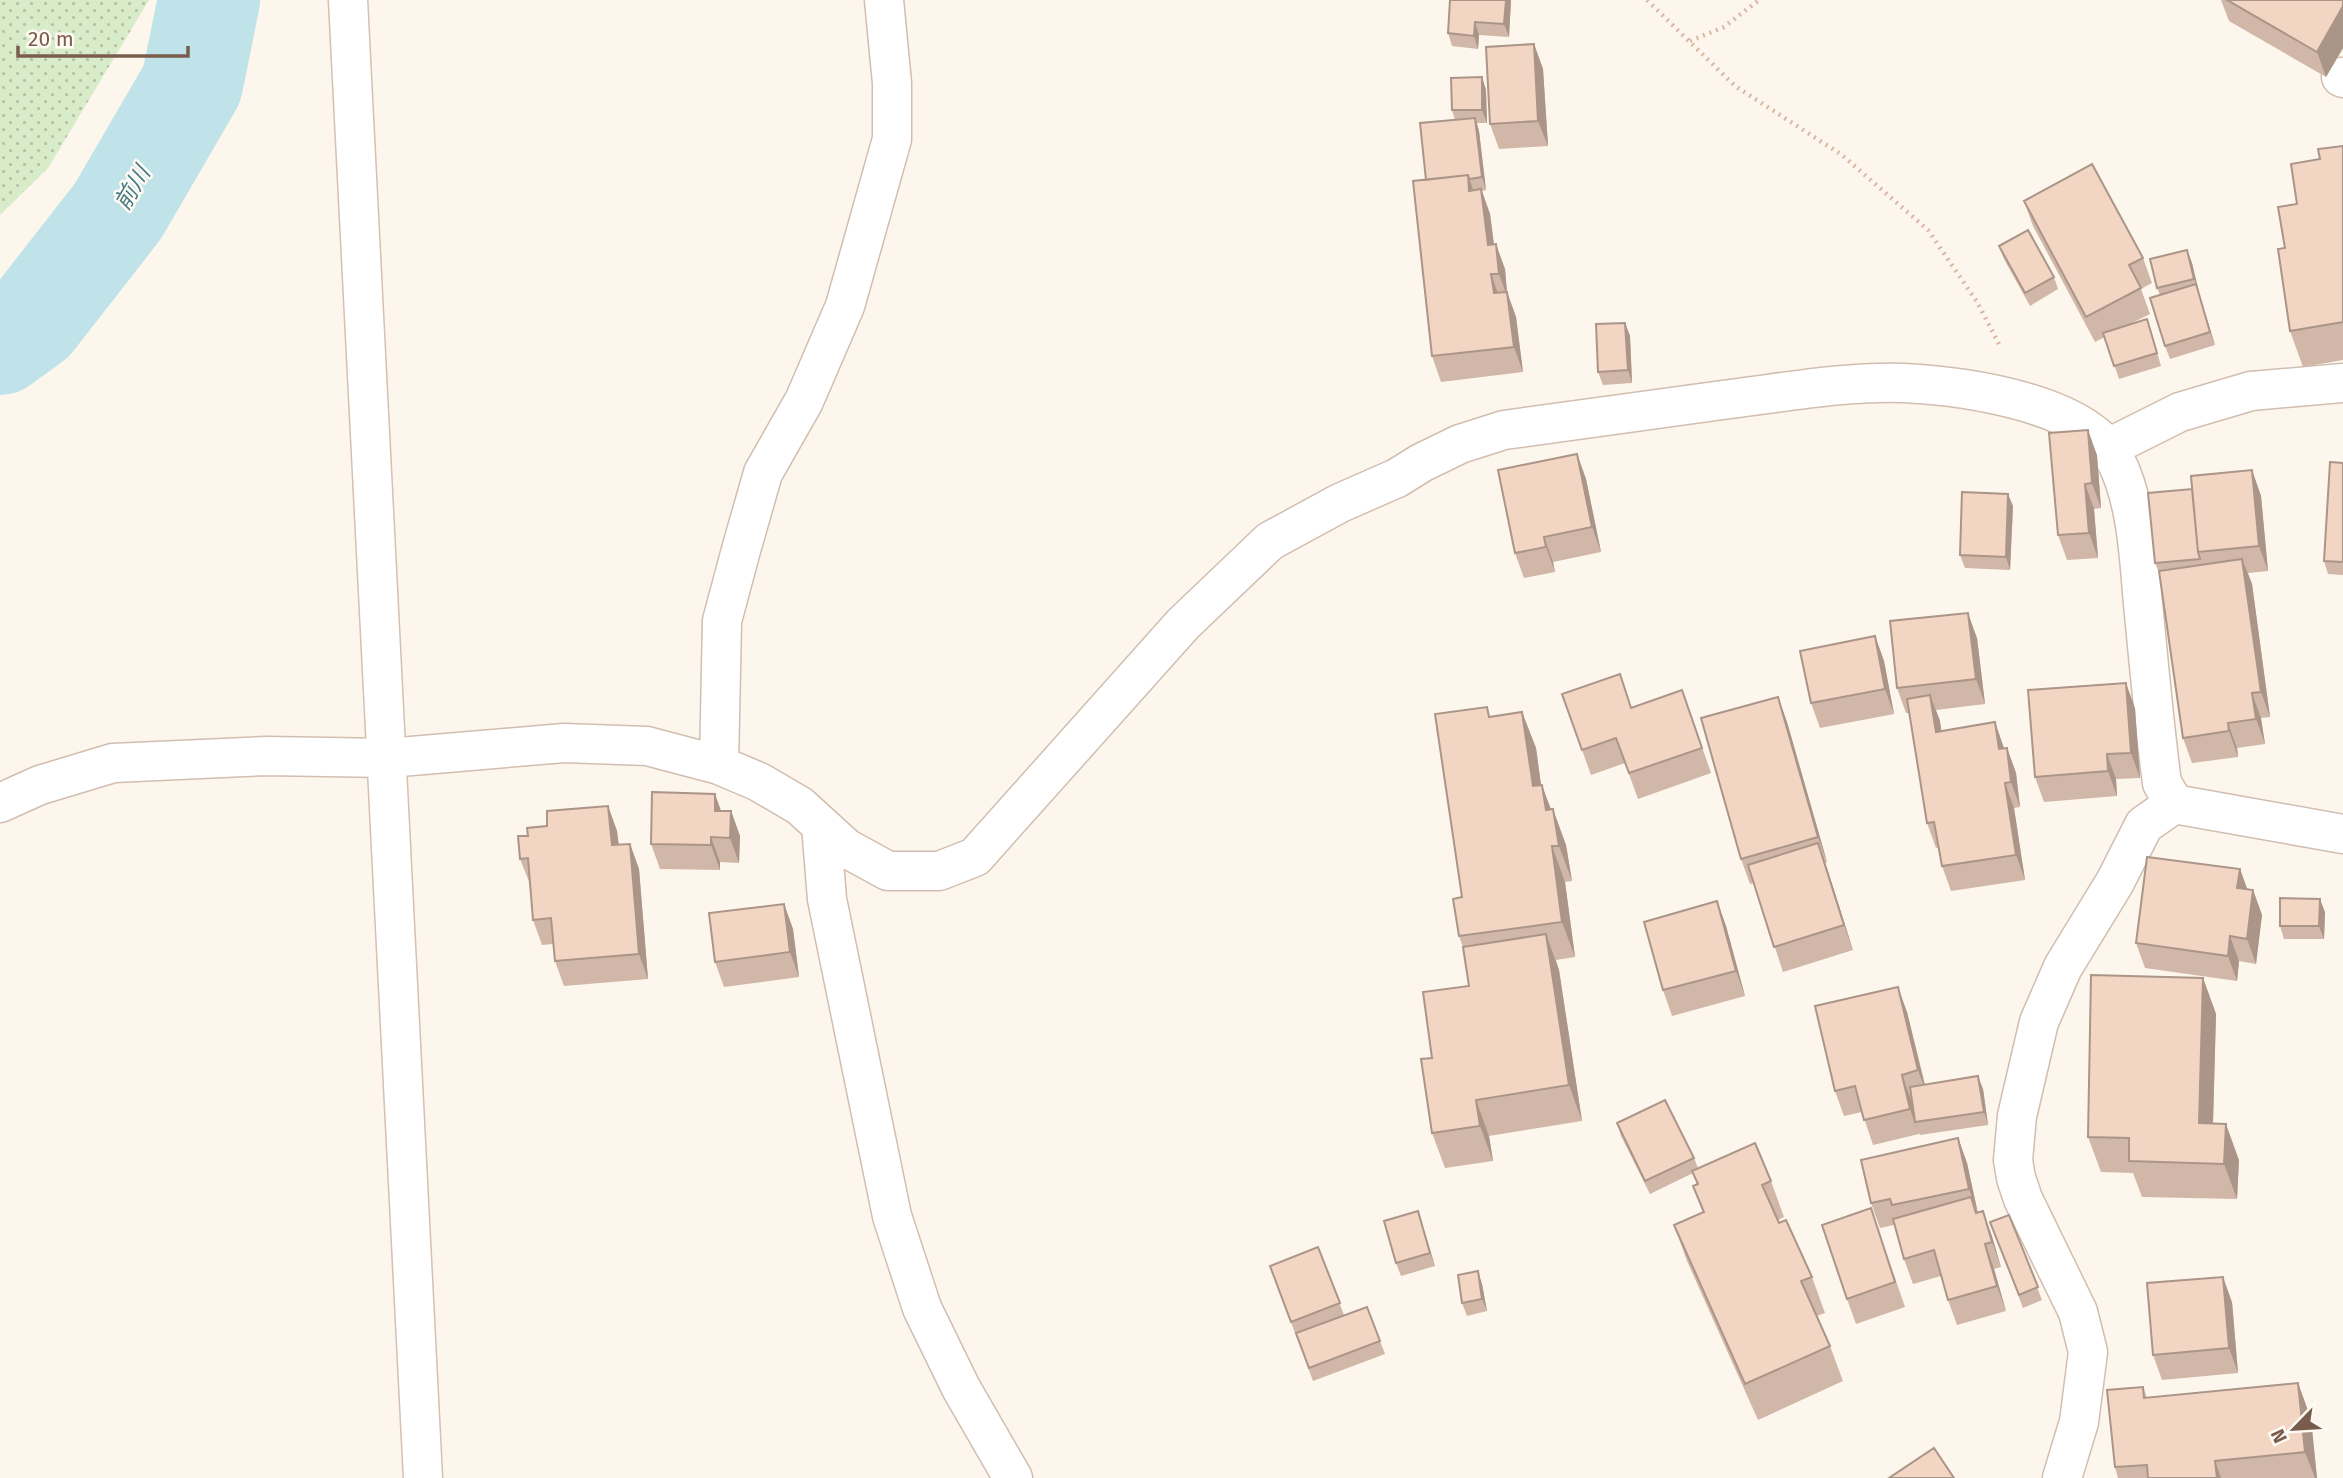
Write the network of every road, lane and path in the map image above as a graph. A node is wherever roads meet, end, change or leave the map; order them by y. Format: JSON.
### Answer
{"nodes":[{"id":1,"x":348,"y":0,"type":"edge"},
{"id":2,"x":884,"y":0,"type":"edge"},
{"id":3,"x":1647,"y":0,"type":"edge"},
{"id":4,"x":1759,"y":0,"type":"edge"},
{"id":5,"x":1690,"y":41,"type":"junction"},
{"id":6,"x":2343,"y":383,"type":"edge"},
{"id":7,"x":2017,"y":400,"type":"junction"},
{"id":8,"x":2108,"y":448,"type":"junction"},
{"id":9,"x":388,"y":758,"type":"junction"},
{"id":10,"x":719,"y":765,"type":"junction"},
{"id":11,"x":0,"y":803,"type":"edge"},
{"id":12,"x":2174,"y":804,"type":"junction"},
{"id":13,"x":821,"y":825,"type":"junction"},
{"id":14,"x":2343,"y":834,"type":"edge"},
{"id":15,"x":423,"y":1478,"type":"edge"},
{"id":16,"x":1013,"y":1478,"type":"edge"},
{"id":17,"x":2062,"y":1478,"type":"edge"}],
"edges":[{"from":1,"to":9,"type":"street"},
{"from":2,"to":10,"type":"street"},
{"from":3,"to":5,"type":"path"},
{"from":4,"to":5,"type":"path"},
{"from":5,"to":7,"type":"path"},
{"from":6,"to":8,"type":"street"},
{"from":7,"to":8,"type":"street"},
{"from":7,"to":13,"type":"street"},
{"from":8,"to":12,"type":"street"},
{"from":9,"to":10,"type":"street"},
{"from":9,"to":11,"type":"street"},
{"from":9,"to":15,"type":"street"},
{"from":10,"to":13,"type":"street"},
{"from":12,"to":14,"type":"street"},
{"from":12,"to":17,"type":"street"},
{"from":13,"to":16,"type":"street"}]}
